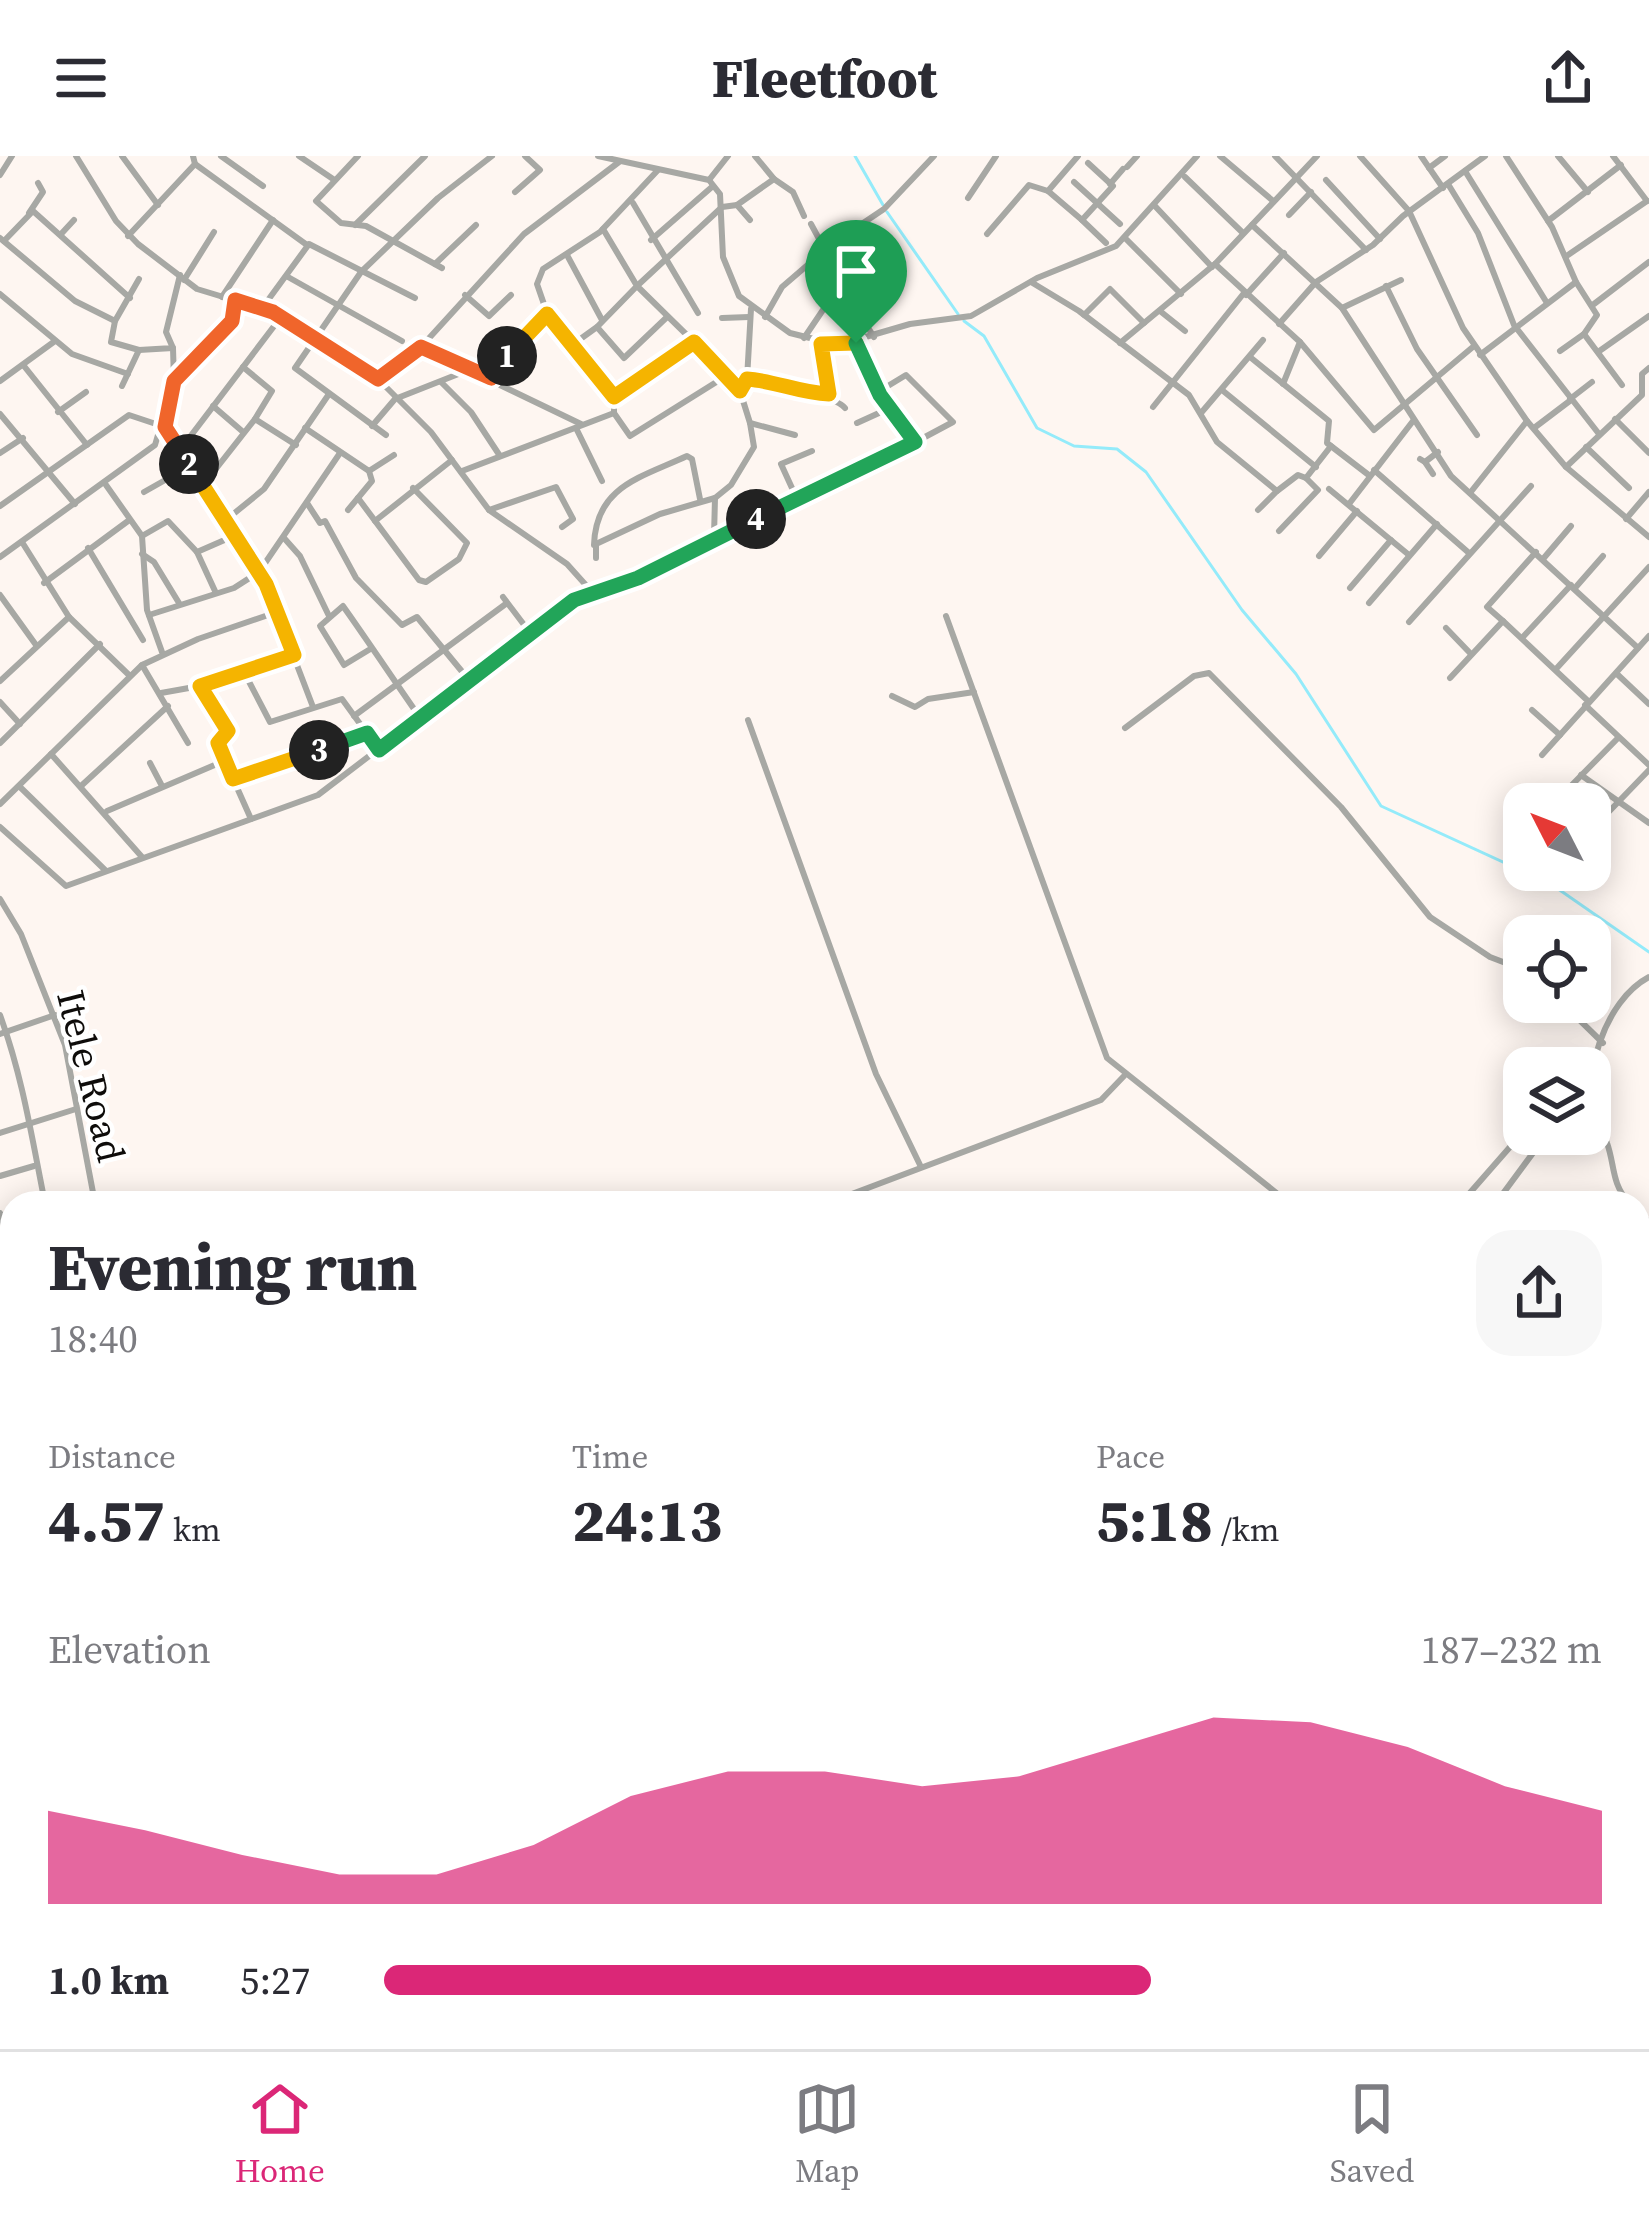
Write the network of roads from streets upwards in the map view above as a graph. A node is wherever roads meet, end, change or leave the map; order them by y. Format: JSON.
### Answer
{"nodes":[{"id":1,"x":13,"y":156,"type":"edge"},
{"id":2,"x":76,"y":156,"type":"edge"},
{"id":3,"x":122,"y":156,"type":"edge"},
{"id":4,"x":221,"y":156,"type":"edge"},
{"id":5,"x":299,"y":156,"type":"edge"},
{"id":6,"x":358,"y":156,"type":"edge"},
{"id":7,"x":425,"y":156,"type":"edge"},
{"id":8,"x":492,"y":156,"type":"edge"},
{"id":9,"x":525,"y":156,"type":"edge"},
{"id":10,"x":598,"y":156,"type":"edge"},
{"id":11,"x":728,"y":156,"type":"edge"},
{"id":12,"x":755,"y":156,"type":"edge"},
{"id":13,"x":934,"y":156,"type":"edge"},
{"id":14,"x":997,"y":156,"type":"edge"},
{"id":15,"x":1078,"y":156,"type":"edge"},
{"id":16,"x":1137,"y":156,"type":"edge"},
{"id":17,"x":1197,"y":156,"type":"edge"},
{"id":18,"x":1220,"y":156,"type":"edge"},
{"id":19,"x":1275,"y":156,"type":"edge"},
{"id":20,"x":1317,"y":156,"type":"edge"},
{"id":21,"x":1376,"y":156,"type":"edge"},
{"id":22,"x":1420,"y":156,"type":"edge"},
{"id":23,"x":1445,"y":156,"type":"edge"},
{"id":24,"x":1485,"y":156,"type":"edge"},
{"id":25,"x":1506,"y":156,"type":"edge"},
{"id":26,"x":1613,"y":156,"type":"edge"},
{"id":27,"x":1553,"y":158,"type":"edge"},
{"id":28,"x":194,"y":160,"type":"edge"},
{"id":29,"x":1363,"y":160,"type":"edge"},
{"id":30,"x":620,"y":161,"type":"junction"},
{"id":31,"x":1088,"y":163,"type":"dead end"},
{"id":32,"x":1621,"y":165,"type":"junction"},
{"id":33,"x":1429,"y":168,"type":"junction"},
{"id":34,"x":659,"y":169,"type":"junction"},
{"id":35,"x":1466,"y":171,"type":"junction"},
{"id":36,"x":0,"y":175,"type":"edge"},
{"id":37,"x":1185,"y":177,"type":"dead end"},
{"id":38,"x":1296,"y":177,"type":"junction"},
{"id":39,"x":333,"y":179,"type":"junction"},
{"id":40,"x":774,"y":179,"type":"junction"},
{"id":41,"x":1326,"y":180,"type":"dead end"},
{"id":42,"x":1074,"y":182,"type":"dead end"},
{"id":43,"x":38,"y":183,"type":"dead end"},
{"id":44,"x":711,"y":183,"type":"junction"},
{"id":45,"x":1110,"y":184,"type":"junction"},
{"id":46,"x":263,"y":186,"type":"dead end"},
{"id":47,"x":1445,"y":186,"type":"junction"},
{"id":48,"x":1048,"y":191,"type":"junction"},
{"id":49,"x":515,"y":192,"type":"dead end"},
{"id":50,"x":1311,"y":192,"type":"junction"},
{"id":51,"x":1588,"y":192,"type":"junction"},
{"id":52,"x":968,"y":197,"type":"dead end"},
{"id":53,"x":1273,"y":200,"type":"junction"},
{"id":54,"x":632,"y":202,"type":"junction"},
{"id":55,"x":1648,"y":202,"type":"edge"},
{"id":56,"x":1098,"y":203,"type":"junction"},
{"id":57,"x":158,"y":205,"type":"junction"},
{"id":58,"x":736,"y":205,"type":"junction"},
{"id":59,"x":1154,"y":205,"type":"junction"},
{"id":60,"x":722,"y":207,"type":"junction"},
{"id":61,"x":1409,"y":211,"type":"junction"},
{"id":62,"x":1289,"y":215,"type":"dead end"},
{"id":63,"x":27,"y":216,"type":"junction"},
{"id":64,"x":804,"y":216,"type":"dead end"},
{"id":65,"x":74,"y":220,"type":"dead end"},
{"id":66,"x":273,"y":220,"type":"junction"},
{"id":67,"x":750,"y":220,"type":"dead end"},
{"id":68,"x":1082,"y":220,"type":"junction"},
{"id":69,"x":1548,"y":220,"type":"junction"},
{"id":70,"x":811,"y":224,"type":"dead end"},
{"id":71,"x":1120,"y":224,"type":"dead end"},
{"id":72,"x":355,"y":225,"type":"junction"},
{"id":73,"x":1252,"y":225,"type":"junction"},
{"id":74,"x":476,"y":226,"type":"dead end"},
{"id":75,"x":603,"y":229,"type":"junction"},
{"id":76,"x":214,"y":232,"type":"dead end"},
{"id":77,"x":62,"y":233,"type":"junction"},
{"id":78,"x":987,"y":234,"type":"dead end"},
{"id":79,"x":1244,"y":234,"type":"junction"},
{"id":80,"x":128,"y":236,"type":"junction"},
{"id":81,"x":1126,"y":239,"type":"junction"},
{"id":82,"x":1380,"y":239,"type":"junction"},
{"id":83,"x":2,"y":240,"type":"edge"},
{"id":84,"x":394,"y":240,"type":"junction"},
{"id":85,"x":651,"y":240,"type":"junction"},
{"id":86,"x":1106,"y":243,"type":"dead end"},
{"id":87,"x":307,"y":245,"type":"junction"},
{"id":88,"x":826,"y":248,"type":"junction"},
{"id":89,"x":1366,"y":250,"type":"junction"},
{"id":90,"x":1284,"y":253,"type":"junction"},
{"id":91,"x":566,"y":254,"type":"junction"},
{"id":92,"x":1568,"y":255,"type":"junction"},
{"id":93,"x":665,"y":257,"type":"junction"},
{"id":94,"x":1649,"y":262,"type":"edge"},
{"id":95,"x":1214,"y":266,"type":"junction"},
{"id":96,"x":361,"y":272,"type":"junction"},
{"id":97,"x":288,"y":277,"type":"junction"},
{"id":98,"x":182,"y":278,"type":"junction"},
{"id":99,"x":139,"y":279,"type":"dead end"},
{"id":100,"x":1401,"y":280,"type":"dead end"},
{"id":101,"x":1031,"y":282,"type":"junction"},
{"id":102,"x":1316,"y":282,"type":"junction"},
{"id":103,"x":1576,"y":282,"type":"junction"},
{"id":104,"x":637,"y":286,"type":"junction"},
{"id":105,"x":1387,"y":286,"type":"junction"},
{"id":106,"x":0,"y":294,"type":"edge"},
{"id":107,"x":1181,"y":294,"type":"junction"},
{"id":108,"x":1245,"y":294,"type":"junction"},
{"id":109,"x":465,"y":295,"type":"junction"},
{"id":110,"x":511,"y":295,"type":"dead end"},
{"id":111,"x":222,"y":297,"type":"junction"},
{"id":112,"x":130,"y":298,"type":"junction"},
{"id":113,"x":415,"y":298,"type":"dead end"},
{"id":114,"x":235,"y":300,"type":"junction"},
{"id":115,"x":1547,"y":303,"type":"junction"},
{"id":116,"x":1594,"y":304,"type":"junction"},
{"id":117,"x":338,"y":306,"type":"junction"},
{"id":118,"x":263,"y":307,"type":"junction"},
{"id":119,"x":1342,"y":308,"type":"junction"},
{"id":120,"x":1160,"y":311,"type":"junction"},
{"id":121,"x":698,"y":313,"type":"dead end"},
{"id":122,"x":750,"y":313,"type":"junction"},
{"id":123,"x":547,"y":314,"type":"junction"},
{"id":124,"x":1084,"y":315,"type":"junction"},
{"id":125,"x":1649,"y":316,"type":"edge"},
{"id":126,"x":281,"y":317,"type":"junction"},
{"id":127,"x":765,"y":317,"type":"junction"},
{"id":128,"x":667,"y":318,"type":"junction"},
{"id":129,"x":722,"y":318,"type":"dead end"},
{"id":130,"x":116,"y":321,"type":"junction"},
{"id":131,"x":1144,"y":322,"type":"junction"},
{"id":132,"x":600,"y":324,"type":"junction"},
{"id":133,"x":1279,"y":324,"type":"junction"},
{"id":134,"x":1514,"y":325,"type":"junction"},
{"id":135,"x":1185,"y":331,"type":"dead end"},
{"id":136,"x":1584,"y":334,"type":"junction"},
{"id":137,"x":874,"y":337,"type":"junction"},
{"id":138,"x":804,"y":338,"type":"junction"},
{"id":139,"x":56,"y":340,"type":"junction"},
{"id":140,"x":1263,"y":340,"type":"dead end"},
{"id":141,"x":316,"y":341,"type":"junction"},
{"id":142,"x":403,"y":341,"type":"dead end"},
{"id":143,"x":694,"y":342,"type":"junction"},
{"id":144,"x":1300,"y":342,"type":"junction"},
{"id":145,"x":856,"y":343,"type":"junction"},
{"id":146,"x":821,"y":344,"type":"junction"},
{"id":147,"x":1119,"y":344,"type":"junction"},
{"id":148,"x":572,"y":345,"type":"junction"},
{"id":149,"x":1474,"y":346,"type":"junction"},
{"id":150,"x":421,"y":347,"type":"junction"},
{"id":151,"x":172,"y":348,"type":"junction"},
{"id":152,"x":140,"y":350,"type":"junction"},
{"id":153,"x":1560,"y":351,"type":"dead end"},
{"id":154,"x":1597,"y":352,"type":"junction"},
{"id":155,"x":1480,"y":355,"type":"junction"},
{"id":156,"x":1250,"y":357,"type":"junction"},
{"id":157,"x":24,"y":366,"type":"junction"},
{"id":158,"x":243,"y":368,"type":"junction"},
{"id":159,"x":1649,"y":368,"type":"edge"},
{"id":160,"x":466,"y":371,"type":"junction"},
{"id":161,"x":128,"y":374,"type":"junction"},
{"id":162,"x":726,"y":376,"type":"junction"},
{"id":163,"x":1435,"y":376,"type":"junction"},
{"id":164,"x":491,"y":378,"type":"junction"},
{"id":165,"x":378,"y":379,"type":"junction"},
{"id":166,"x":747,"y":379,"type":"junction"},
{"id":167,"x":0,"y":381,"type":"edge"},
{"id":168,"x":174,"y":381,"type":"junction"},
{"id":169,"x":441,"y":382,"type":"junction"},
{"id":170,"x":1173,"y":382,"type":"junction"},
{"id":171,"x":1592,"y":382,"type":"dead end"},
{"id":172,"x":1283,"y":384,"type":"junction"},
{"id":173,"x":1622,"y":385,"type":"dead end"},
{"id":174,"x":122,"y":386,"type":"dead end"},
{"id":175,"x":1222,"y":390,"type":"junction"},
{"id":176,"x":740,"y":391,"type":"junction"},
{"id":177,"x":86,"y":392,"type":"dead end"},
{"id":178,"x":878,"y":392,"type":"junction"},
{"id":179,"x":328,"y":394,"type":"junction"},
{"id":180,"x":829,"y":394,"type":"junction"},
{"id":181,"x":1645,"y":395,"type":"edge"},
{"id":182,"x":614,"y":397,"type":"junction"},
{"id":183,"x":395,"y":399,"type":"junction"},
{"id":184,"x":1570,"y":400,"type":"junction"},
{"id":185,"x":1403,"y":404,"type":"junction"},
{"id":186,"x":213,"y":406,"type":"junction"},
{"id":187,"x":1153,"y":407,"type":"dead end"},
{"id":188,"x":845,"y":408,"type":"dead end"},
{"id":189,"x":890,"y":408,"type":"junction"},
{"id":190,"x":58,"y":412,"type":"junction"},
{"id":191,"x":614,"y":413,"type":"junction"},
{"id":192,"x":1201,"y":413,"type":"junction"},
{"id":193,"x":0,"y":414,"type":"edge"},
{"id":194,"x":255,"y":419,"type":"junction"},
{"id":195,"x":1615,"y":419,"type":"junction"},
{"id":196,"x":1413,"y":421,"type":"junction"},
{"id":197,"x":1527,"y":421,"type":"junction"},
{"id":198,"x":750,"y":423,"type":"junction"},
{"id":199,"x":857,"y":423,"type":"dead end"},
{"id":200,"x":372,"y":426,"type":"junction"},
{"id":201,"x":579,"y":426,"type":"junction"},
{"id":202,"x":165,"y":427,"type":"junction"},
{"id":203,"x":305,"y":428,"type":"junction"},
{"id":204,"x":1534,"y":428,"type":"junction"},
{"id":205,"x":243,"y":432,"type":"junction"},
{"id":206,"x":1599,"y":434,"type":"junction"},
{"id":207,"x":386,"y":435,"type":"dead end"},
{"id":208,"x":1477,"y":435,"type":"dead end"},
{"id":209,"x":796,"y":436,"type":"dead end"},
{"id":210,"x":23,"y":438,"type":"junction"},
{"id":211,"x":915,"y":442,"type":"junction"},
{"id":212,"x":87,"y":445,"type":"junction"},
{"id":213,"x":296,"y":445,"type":"junction"},
{"id":214,"x":1331,"y":446,"type":"junction"},
{"id":215,"x":1586,"y":447,"type":"junction"},
{"id":216,"x":180,"y":450,"type":"junction"},
{"id":217,"x":812,"y":451,"type":"dead end"},
{"id":218,"x":1438,"y":452,"type":"junction"},
{"id":219,"x":0,"y":453,"type":"edge"},
{"id":220,"x":340,"y":453,"type":"junction"},
{"id":221,"x":1649,"y":453,"type":"edge"},
{"id":222,"x":394,"y":455,"type":"dead end"},
{"id":223,"x":500,"y":457,"type":"junction"},
{"id":224,"x":455,"y":464,"type":"junction"},
{"id":225,"x":190,"y":466,"type":"junction"},
{"id":226,"x":1566,"y":466,"type":"junction"},
{"id":227,"x":1316,"y":467,"type":"junction"},
{"id":228,"x":369,"y":471,"type":"junction"},
{"id":229,"x":50,"y":472,"type":"junction"},
{"id":230,"x":1372,"y":473,"type":"junction"},
{"id":231,"x":1433,"y":474,"type":"dead end"},
{"id":232,"x":1306,"y":478,"type":"junction"},
{"id":233,"x":602,"y":482,"type":"dead end"},
{"id":234,"x":204,"y":484,"type":"junction"},
{"id":235,"x":106,"y":485,"type":"junction"},
{"id":236,"x":1532,"y":486,"type":"dead end"},
{"id":237,"x":413,"y":488,"type":"junction"},
{"id":238,"x":1629,"y":488,"type":"dead end"},
{"id":239,"x":1329,"y":489,"type":"dead end"},
{"id":240,"x":1277,"y":491,"type":"junction"},
{"id":241,"x":144,"y":492,"type":"dead end"},
{"id":242,"x":1649,"y":492,"type":"edge"},
{"id":243,"x":1469,"y":493,"type":"junction"},
{"id":244,"x":715,"y":497,"type":"junction"},
{"id":245,"x":358,"y":498,"type":"junction"},
{"id":246,"x":700,"y":499,"type":"junction"},
{"id":247,"x":797,"y":499,"type":"junction"},
{"id":248,"x":75,"y":503,"type":"junction"},
{"id":249,"x":307,"y":503,"type":"junction"},
{"id":250,"x":1349,"y":504,"type":"junction"},
{"id":251,"x":0,"y":506,"type":"edge"},
{"id":252,"x":348,"y":510,"type":"dead end"},
{"id":253,"x":489,"y":510,"type":"junction"},
{"id":254,"x":1258,"y":510,"type":"dead end"},
{"id":255,"x":1358,"y":511,"type":"junction"},
{"id":256,"x":1627,"y":519,"type":"junction"},
{"id":257,"x":226,"y":520,"type":"junction"},
{"id":258,"x":376,"y":520,"type":"junction"},
{"id":259,"x":128,"y":521,"type":"junction"},
{"id":260,"x":1502,"y":521,"type":"junction"},
{"id":261,"x":1437,"y":524,"type":"junction"},
{"id":262,"x":562,"y":526,"type":"dead end"},
{"id":263,"x":1571,"y":526,"type":"dead end"},
{"id":264,"x":1280,"y":531,"type":"dead end"},
{"id":265,"x":236,"y":535,"type":"junction"},
{"id":266,"x":142,"y":536,"type":"junction"},
{"id":267,"x":1648,"y":536,"type":"edge"},
{"id":268,"x":284,"y":538,"type":"junction"},
{"id":269,"x":714,"y":538,"type":"junction"},
{"id":270,"x":1391,"y":540,"type":"junction"},
{"id":271,"x":22,"y":542,"type":"junction"},
{"id":272,"x":88,"y":548,"type":"junction"},
{"id":273,"x":594,"y":548,"type":"junction"},
{"id":274,"x":196,"y":552,"type":"junction"},
{"id":275,"x":1469,"y":553,"type":"junction"},
{"id":276,"x":142,"y":554,"type":"junction"},
{"id":277,"x":1409,"y":555,"type":"junction"},
{"id":278,"x":1318,"y":556,"type":"dead end"},
{"id":279,"x":1540,"y":556,"type":"junction"},
{"id":280,"x":1603,"y":556,"type":"dead end"},
{"id":281,"x":0,"y":557,"type":"edge"},
{"id":282,"x":596,"y":557,"type":"dead end"},
{"id":283,"x":156,"y":565,"type":"junction"},
{"id":284,"x":1649,"y":567,"type":"edge"},
{"id":285,"x":259,"y":572,"type":"junction"},
{"id":286,"x":142,"y":574,"type":"junction"},
{"id":287,"x":44,"y":583,"type":"junction"},
{"id":288,"x":1350,"y":587,"type":"dead end"},
{"id":289,"x":1573,"y":587,"type":"junction"},
{"id":290,"x":215,"y":591,"type":"junction"},
{"id":291,"x":592,"y":593,"type":"junction"},
{"id":292,"x":0,"y":595,"type":"edge"},
{"id":293,"x":179,"y":603,"type":"junction"},
{"id":294,"x":1369,"y":604,"type":"dead end"},
{"id":295,"x":3,"y":607,"type":"edge"},
{"id":296,"x":277,"y":612,"type":"junction"},
{"id":297,"x":149,"y":615,"type":"junction"},
{"id":298,"x":1605,"y":615,"type":"junction"},
{"id":299,"x":329,"y":616,"type":"junction"},
{"id":300,"x":946,"y":616,"type":"dead end"},
{"id":301,"x":70,"y":617,"type":"junction"},
{"id":302,"x":1502,"y":620,"type":"junction"},
{"id":303,"x":1409,"y":622,"type":"dead end"},
{"id":304,"x":1446,"y":628,"type":"dead end"},
{"id":305,"x":531,"y":634,"type":"junction"},
{"id":306,"x":1649,"y":636,"type":"edge"},
{"id":307,"x":1522,"y":638,"type":"junction"},
{"id":308,"x":143,"y":640,"type":"dead end"},
{"id":309,"x":100,"y":644,"type":"junction"},
{"id":310,"x":37,"y":646,"type":"junction"},
{"id":311,"x":372,"y":648,"type":"junction"},
{"id":312,"x":443,"y":648,"type":"junction"},
{"id":313,"x":1638,"y":648,"type":"junction"},
{"id":314,"x":163,"y":653,"type":"junction"},
{"id":315,"x":1470,"y":653,"type":"junction"},
{"id":316,"x":294,"y":655,"type":"junction"},
{"id":317,"x":142,"y":665,"type":"junction"},
{"id":318,"x":1556,"y":668,"type":"junction"},
{"id":319,"x":244,"y":672,"type":"junction"},
{"id":320,"x":1616,"y":673,"type":"junction"},
{"id":321,"x":130,"y":676,"type":"junction"},
{"id":322,"x":1450,"y":678,"type":"dead end"},
{"id":323,"x":0,"y":681,"type":"edge"},
{"id":324,"x":470,"y":681,"type":"junction"},
{"id":325,"x":394,"y":682,"type":"junction"},
{"id":326,"x":200,"y":686,"type":"junction"},
{"id":327,"x":974,"y":692,"type":"junction"},
{"id":328,"x":161,"y":693,"type":"junction"},
{"id":329,"x":892,"y":696,"type":"dead end"},
{"id":330,"x":0,"y":702,"type":"edge"},
{"id":331,"x":1587,"y":703,"type":"junction"},
{"id":332,"x":1649,"y":704,"type":"edge"},
{"id":333,"x":168,"y":706,"type":"junction"},
{"id":334,"x":313,"y":707,"type":"junction"},
{"id":335,"x":1532,"y":710,"type":"dead end"},
{"id":336,"x":354,"y":716,"type":"junction"},
{"id":337,"x":421,"y":719,"type":"junction"},
{"id":338,"x":748,"y":720,"type":"dead end"},
{"id":339,"x":20,"y":724,"type":"junction"},
{"id":340,"x":1125,"y":728,"type":"dead end"},
{"id":341,"x":367,"y":733,"type":"junction"},
{"id":342,"x":1560,"y":735,"type":"junction"},
{"id":343,"x":1618,"y":738,"type":"junction"},
{"id":344,"x":0,"y":743,"type":"edge"},
{"id":345,"x":188,"y":743,"type":"dead end"},
{"id":346,"x":379,"y":750,"type":"junction"},
{"id":347,"x":51,"y":754,"type":"junction"},
{"id":348,"x":1542,"y":755,"type":"dead end"},
{"id":349,"x":224,"y":761,"type":"junction"},
{"id":350,"x":150,"y":764,"type":"dead end"},
{"id":351,"x":1649,"y":767,"type":"edge"},
{"id":352,"x":1581,"y":775,"type":"junction"},
{"id":353,"x":233,"y":779,"type":"junction"},
{"id":354,"x":1573,"y":783,"type":"edge"},
{"id":355,"x":19,"y":786,"type":"junction"},
{"id":356,"x":81,"y":786,"type":"junction"},
{"id":357,"x":162,"y":786,"type":"junction"},
{"id":358,"x":1616,"y":802,"type":"junction"},
{"id":359,"x":0,"y":804,"type":"edge"},
{"id":360,"x":1611,"y":808,"type":"edge"},
{"id":361,"x":107,"y":812,"type":"junction"},
{"id":362,"x":251,"y":819,"type":"junction"},
{"id":363,"x":1649,"y":823,"type":"edge"},
{"id":364,"x":0,"y":827,"type":"edge"},
{"id":365,"x":142,"y":857,"type":"junction"},
{"id":366,"x":106,"y":870,"type":"junction"},
{"id":367,"x":0,"y":899,"type":"edge"},
{"id":368,"x":1503,"y":962,"type":"edge"},
{"id":369,"x":1649,"y":977,"type":"edge"},
{"id":370,"x":0,"y":1015,"type":"edge"},
{"id":371,"x":55,"y":1015,"type":"junction"},
{"id":372,"x":1581,"y":1023,"type":"edge"},
{"id":373,"x":3,"y":1033,"type":"edge"},
{"id":374,"x":1601,"y":1046,"type":"joint"},
{"id":375,"x":1124,"y":1076,"type":"junction"},
{"id":376,"x":76,"y":1109,"type":"junction"},
{"id":377,"x":31,"y":1124,"type":"junction"},
{"id":378,"x":0,"y":1133,"type":"edge"},
{"id":379,"x":1503,"y":1155,"type":"edge"},
{"id":380,"x":1531,"y":1155,"type":"edge"},
{"id":381,"x":1609,"y":1155,"type":"edge"},
{"id":382,"x":34,"y":1166,"type":"junction"},
{"id":383,"x":921,"y":1167,"type":"junction"},
{"id":384,"x":0,"y":1176,"type":"edge"},
{"id":385,"x":41,"y":1191,"type":"edge"},
{"id":386,"x":93,"y":1191,"type":"edge"},
{"id":387,"x":858,"y":1191,"type":"edge"},
{"id":388,"x":1273,"y":1191,"type":"edge"},
{"id":389,"x":1472,"y":1191,"type":"edge"},
{"id":390,"x":1505,"y":1191,"type":"edge"},
{"id":391,"x":1621,"y":1191,"type":"edge"}],
"edges":[{"from":1,"to":36,"type":"street"},
{"from":2,"to":80,"type":"street"},
{"from":3,"to":57,"type":"street"},
{"from":4,"to":46,"type":"street"},
{"from":5,"to":39,"type":"street"},
{"from":6,"to":39,"type":"street"},
{"from":7,"to":72,"type":"street"},
{"from":8,"to":84,"type":"street"},
{"from":9,"to":49,"type":"street"},
{"from":10,"to":30,"type":"street"},
{"from":11,"to":44,"type":"street"},
{"from":12,"to":40,"type":"street"},
{"from":13,"to":88,"type":"street"},
{"from":14,"to":52,"type":"street"},
{"from":15,"to":48,"type":"street"},
{"from":16,"to":45,"type":"street"},
{"from":17,"to":59,"type":"street"},
{"from":18,"to":53,"type":"street"},
{"from":19,"to":38,"type":"street"},
{"from":20,"to":38,"type":"street"},
{"from":21,"to":29,"type":"street"},
{"from":22,"to":33,"type":"street"},
{"from":23,"to":33,"type":"street"},
{"from":24,"to":35,"type":"street"},
{"from":25,"to":69,"type":"street"},
{"from":26,"to":32,"type":"street"},
{"from":27,"to":51,"type":"street"},
{"from":28,"to":57,"type":"street"},
{"from":28,"to":66,"type":"street"},
{"from":29,"to":61,"type":"street"},
{"from":30,"to":34,"type":"street"},
{"from":30,"to":109,"type":"street"},
{"from":31,"to":45,"type":"street"},
{"from":32,"to":51,"type":"street"},
{"from":32,"to":55,"type":"street"},
{"from":33,"to":47,"type":"street"},
{"from":34,"to":44,"type":"street"},
{"from":34,"to":54,"type":"street"},
{"from":35,"to":47,"type":"street"},
{"from":35,"to":115,"type":"street"},
{"from":37,"to":79,"type":"street"},
{"from":38,"to":50,"type":"street"},
{"from":38,"to":53,"type":"street"},
{"from":39,"to":72,"type":"street"},
{"from":40,"to":58,"type":"street"},
{"from":40,"to":64,"type":"street"},
{"from":41,"to":82,"type":"street"},
{"from":42,"to":56,"type":"street"},
{"from":43,"to":63,"type":"street"},
{"from":44,"to":60,"type":"street"},
{"from":44,"to":85,"type":"street"},
{"from":45,"to":56,"type":"street"},
{"from":47,"to":61,"type":"street"},
{"from":47,"to":134,"type":"street"},
{"from":48,"to":68,"type":"street"},
{"from":48,"to":78,"type":"street"},
{"from":50,"to":62,"type":"street"},
{"from":50,"to":89,"type":"street"},
{"from":51,"to":69,"type":"street"},
{"from":53,"to":73,"type":"street"},
{"from":54,"to":75,"type":"street"},
{"from":54,"to":85,"type":"street"},
{"from":55,"to":92,"type":"street"},
{"from":56,"to":68,"type":"street"},
{"from":56,"to":71,"type":"street"},
{"from":57,"to":80,"type":"street"},
{"from":58,"to":60,"type":"street"},
{"from":58,"to":67,"type":"street"},
{"from":59,"to":81,"type":"street"},
{"from":59,"to":95,"type":"street"},
{"from":60,"to":93,"type":"street"},
{"from":60,"to":122,"type":"street"},
{"from":61,"to":82,"type":"street"},
{"from":61,"to":149,"type":"street"},
{"from":63,"to":77,"type":"street"},
{"from":63,"to":83,"type":"street"},
{"from":65,"to":77,"type":"street"},
{"from":66,"to":87,"type":"street"},
{"from":66,"to":111,"type":"street"},
{"from":68,"to":86,"type":"street"},
{"from":69,"to":92,"type":"street"},
{"from":70,"to":88,"type":"street"},
{"from":72,"to":84,"type":"street"},
{"from":73,"to":79,"type":"street"},
{"from":73,"to":90,"type":"street"},
{"from":74,"to":84,"type":"street"},
{"from":75,"to":91,"type":"street"},
{"from":75,"to":104,"type":"street"},
{"from":76,"to":98,"type":"street"},
{"from":77,"to":112,"type":"street"},
{"from":79,"to":95,"type":"street"},
{"from":80,"to":98,"type":"street"},
{"from":81,"to":101,"type":"street"},
{"from":81,"to":107,"type":"street"},
{"from":82,"to":89,"type":"street"},
{"from":83,"to":130,"type":"street"},
{"from":84,"to":96,"type":"street"},
{"from":85,"to":93,"type":"street"},
{"from":87,"to":96,"type":"street"},
{"from":87,"to":97,"type":"street"},
{"from":88,"to":127,"type":"street"},
{"from":89,"to":102,"type":"street"},
{"from":90,"to":102,"type":"street"},
{"from":90,"to":108,"type":"street"},
{"from":91,"to":123,"type":"street"},
{"from":91,"to":132,"type":"street"},
{"from":92,"to":103,"type":"street"},
{"from":93,"to":104,"type":"street"},
{"from":93,"to":121,"type":"street"},
{"from":94,"to":116,"type":"street"},
{"from":95,"to":107,"type":"street"},
{"from":95,"to":108,"type":"street"},
{"from":96,"to":113,"type":"street"},
{"from":96,"to":117,"type":"street"},
{"from":97,"to":117,"type":"street"},
{"from":97,"to":118,"type":"street"},
{"from":98,"to":111,"type":"street"},
{"from":98,"to":151,"type":"street"},
{"from":99,"to":112,"type":"street"},
{"from":100,"to":105,"type":"street"},
{"from":101,"to":124,"type":"street"},
{"from":101,"to":137,"type":"street"},
{"from":102,"to":119,"type":"street"},
{"from":102,"to":133,"type":"street"},
{"from":103,"to":115,"type":"street"},
{"from":103,"to":116,"type":"street"},
{"from":104,"to":128,"type":"street"},
{"from":104,"to":132,"type":"street"},
{"from":105,"to":119,"type":"street"},
{"from":105,"to":163,"type":"street"},
{"from":106,"to":139,"type":"street"},
{"from":107,"to":120,"type":"street"},
{"from":108,"to":133,"type":"street"},
{"from":108,"to":170,"type":"street"},
{"from":109,"to":110,"type":"street"},
{"from":109,"to":150,"type":"street"},
{"from":111,"to":114,"type":"street"},
{"from":112,"to":130,"type":"street"},
{"from":114,"to":118,"type":"street"},
{"from":114,"to":168,"type":"street"},
{"from":115,"to":134,"type":"street"},
{"from":116,"to":136,"type":"street"},
{"from":117,"to":141,"type":"street"},
{"from":117,"to":142,"type":"street"},
{"from":118,"to":126,"type":"street"},
{"from":119,"to":185,"type":"street"},
{"from":120,"to":131,"type":"street"},
{"from":120,"to":135,"type":"street"},
{"from":122,"to":127,"type":"street"},
{"from":122,"to":129,"type":"street"},
{"from":122,"to":166,"type":"street"},
{"from":123,"to":148,"type":"street"},
{"from":123,"to":164,"type":"street"},
{"from":124,"to":131,"type":"street"},
{"from":124,"to":147,"type":"street"},
{"from":125,"to":154,"type":"street"},
{"from":126,"to":141,"type":"street"},
{"from":126,"to":158,"type":"street"},
{"from":127,"to":138,"type":"street"},
{"from":128,"to":132,"type":"street"},
{"from":128,"to":143,"type":"street"},
{"from":130,"to":152,"type":"street"},
{"from":131,"to":147,"type":"street"},
{"from":132,"to":148,"type":"street"},
{"from":133,"to":144,"type":"street"},
{"from":134,"to":155,"type":"street"},
{"from":134,"to":184,"type":"street"},
{"from":136,"to":153,"type":"street"},
{"from":136,"to":154,"type":"street"},
{"from":137,"to":138,"type":"street"},
{"from":137,"to":145,"type":"street"},
{"from":138,"to":146,"type":"street"},
{"from":139,"to":157,"type":"street"},
{"from":139,"to":161,"type":"street"},
{"from":140,"to":156,"type":"street"},
{"from":141,"to":165,"type":"street"},
{"from":141,"to":179,"type":"street"},
{"from":143,"to":162,"type":"street"},
{"from":143,"to":182,"type":"street"},
{"from":144,"to":172,"type":"street"},
{"from":144,"to":185,"type":"street"},
{"from":145,"to":146,"type":"street"},
{"from":145,"to":178,"type":"street"},
{"from":146,"to":180,"type":"street"},
{"from":147,"to":170,"type":"street"},
{"from":148,"to":182,"type":"street"},
{"from":149,"to":155,"type":"street"},
{"from":149,"to":163,"type":"street"},
{"from":150,"to":160,"type":"street"},
{"from":150,"to":165,"type":"street"},
{"from":151,"to":152,"type":"street"},
{"from":151,"to":168,"type":"street"},
{"from":152,"to":161,"type":"street"},
{"from":154,"to":173,"type":"street"},
{"from":155,"to":197,"type":"street"},
{"from":156,"to":172,"type":"street"},
{"from":156,"to":175,"type":"street"},
{"from":157,"to":167,"type":"street"},
{"from":157,"to":190,"type":"street"},
{"from":158,"to":186,"type":"street"},
{"from":158,"to":194,"type":"street"},
{"from":159,"to":181,"type":"street"},
{"from":160,"to":164,"type":"street"},
{"from":160,"to":169,"type":"street"},
{"from":161,"to":174,"type":"street"},
{"from":162,"to":176,"type":"street"},
{"from":162,"to":191,"type":"street"},
{"from":163,"to":185,"type":"street"},
{"from":163,"to":208,"type":"street"},
{"from":164,"to":201,"type":"street"},
{"from":165,"to":183,"type":"street"},
{"from":166,"to":176,"type":"street"},
{"from":166,"to":180,"type":"street"},
{"from":168,"to":202,"type":"street"},
{"from":169,"to":183,"type":"street"},
{"from":169,"to":223,"type":"street"},
{"from":170,"to":187,"type":"street"},
{"from":170,"to":192,"type":"street"},
{"from":171,"to":184,"type":"street"},
{"from":172,"to":214,"type":"street"},
{"from":175,"to":192,"type":"street"},
{"from":175,"to":227,"type":"street"},
{"from":176,"to":198,"type":"street"},
{"from":177,"to":190,"type":"street"},
{"from":178,"to":189,"type":"street"},
{"from":178,"to":211,"type":"street"},
{"from":179,"to":200,"type":"street"},
{"from":179,"to":203,"type":"street"},
{"from":180,"to":188,"type":"street"},
{"from":181,"to":195,"type":"street"},
{"from":182,"to":191,"type":"street"},
{"from":183,"to":200,"type":"street"},
{"from":183,"to":224,"type":"street"},
{"from":184,"to":204,"type":"street"},
{"from":184,"to":206,"type":"street"},
{"from":185,"to":196,"type":"street"},
{"from":186,"to":205,"type":"street"},
{"from":186,"to":216,"type":"street"},
{"from":189,"to":199,"type":"street"},
{"from":189,"to":211,"type":"street"},
{"from":190,"to":212,"type":"street"},
{"from":191,"to":201,"type":"street"},
{"from":192,"to":240,"type":"street"},
{"from":193,"to":210,"type":"street"},
{"from":194,"to":205,"type":"street"},
{"from":194,"to":213,"type":"street"},
{"from":195,"to":206,"type":"street"},
{"from":195,"to":221,"type":"street"},
{"from":196,"to":218,"type":"street"},
{"from":196,"to":230,"type":"street"},
{"from":197,"to":204,"type":"street"},
{"from":197,"to":243,"type":"street"},
{"from":198,"to":209,"type":"street"},
{"from":198,"to":244,"type":"street"},
{"from":200,"to":207,"type":"street"},
{"from":201,"to":223,"type":"street"},
{"from":201,"to":233,"type":"street"},
{"from":202,"to":212,"type":"street"},
{"from":202,"to":216,"type":"street"},
{"from":202,"to":235,"type":"street"},
{"from":203,"to":213,"type":"street"},
{"from":203,"to":220,"type":"street"},
{"from":204,"to":226,"type":"street"},
{"from":205,"to":234,"type":"street"},
{"from":206,"to":215,"type":"street"},
{"from":210,"to":219,"type":"street"},
{"from":210,"to":229,"type":"street"},
{"from":211,"to":247,"type":"street"},
{"from":212,"to":229,"type":"street"},
{"from":213,"to":257,"type":"street"},
{"from":214,"to":227,"type":"street"},
{"from":214,"to":230,"type":"street"},
{"from":215,"to":226,"type":"street"},
{"from":215,"to":238,"type":"street"},
{"from":216,"to":225,"type":"street"},
{"from":217,"to":247,"type":"street"},
{"from":218,"to":231,"type":"street"},
{"from":218,"to":243,"type":"street"},
{"from":220,"to":228,"type":"street"},
{"from":220,"to":249,"type":"street"},
{"from":222,"to":228,"type":"street"},
{"from":223,"to":224,"type":"street"},
{"from":224,"to":237,"type":"street"},
{"from":224,"to":253,"type":"street"},
{"from":225,"to":234,"type":"street"},
{"from":225,"to":241,"type":"street"},
{"from":226,"to":256,"type":"street"},
{"from":227,"to":232,"type":"street"},
{"from":228,"to":245,"type":"street"},
{"from":229,"to":248,"type":"street"},
{"from":229,"to":251,"type":"street"},
{"from":230,"to":250,"type":"street"},
{"from":230,"to":261,"type":"street"},
{"from":232,"to":240,"type":"street"},
{"from":232,"to":264,"type":"street"},
{"from":234,"to":257,"type":"street"},
{"from":235,"to":248,"type":"street"},
{"from":235,"to":259,"type":"street"},
{"from":236,"to":260,"type":"street"},
{"from":237,"to":258,"type":"street"},
{"from":237,"to":258,"type":"street"},
{"from":239,"to":250,"type":"street"},
{"from":240,"to":254,"type":"street"},
{"from":242,"to":256,"type":"street"},
{"from":243,"to":260,"type":"street"},
{"from":244,"to":246,"type":"street"},
{"from":244,"to":269,"type":"street"},
{"from":245,"to":252,"type":"street"},
{"from":245,"to":258,"type":"street"},
{"from":246,"to":273,"type":"street"},
{"from":246,"to":273,"type":"street"},
{"from":247,"to":269,"type":"street"},
{"from":248,"to":271,"type":"street"},
{"from":249,"to":268,"type":"street"},
{"from":249,"to":312,"type":"street"},
{"from":250,"to":255,"type":"street"},
{"from":253,"to":262,"type":"street"},
{"from":253,"to":291,"type":"street"},
{"from":255,"to":270,"type":"street"},
{"from":255,"to":278,"type":"street"},
{"from":256,"to":267,"type":"street"},
{"from":257,"to":265,"type":"street"},
{"from":259,"to":266,"type":"street"},
{"from":259,"to":272,"type":"street"},
{"from":260,"to":275,"type":"street"},
{"from":260,"to":279,"type":"street"},
{"from":261,"to":275,"type":"street"},
{"from":261,"to":277,"type":"street"},
{"from":263,"to":279,"type":"street"},
{"from":265,"to":274,"type":"street"},
{"from":265,"to":285,"type":"street"},
{"from":266,"to":274,"type":"street"},
{"from":266,"to":276,"type":"street"},
{"from":268,"to":285,"type":"street"},
{"from":268,"to":299,"type":"street"},
{"from":269,"to":291,"type":"street"},
{"from":270,"to":277,"type":"street"},
{"from":270,"to":288,"type":"street"},
{"from":271,"to":281,"type":"street"},
{"from":271,"to":287,"type":"street"},
{"from":272,"to":287,"type":"street"},
{"from":272,"to":308,"type":"street"},
{"from":273,"to":282,"type":"street"},
{"from":274,"to":290,"type":"street"},
{"from":275,"to":303,"type":"street"},
{"from":276,"to":283,"type":"street"},
{"from":276,"to":286,"type":"street"},
{"from":277,"to":294,"type":"street"},
{"from":279,"to":289,"type":"street"},
{"from":279,"to":302,"type":"street"},
{"from":280,"to":289,"type":"street"},
{"from":283,"to":286,"type":"street"},
{"from":283,"to":293,"type":"street"},
{"from":284,"to":298,"type":"street"},
{"from":285,"to":290,"type":"street"},
{"from":285,"to":296,"type":"street"},
{"from":286,"to":297,"type":"street"},
{"from":287,"to":301,"type":"street"},
{"from":289,"to":298,"type":"street"},
{"from":289,"to":307,"type":"street"},
{"from":290,"to":293,"type":"street"},
{"from":291,"to":305,"type":"street"},
{"from":292,"to":295,"type":"street"},
{"from":293,"to":297,"type":"street"},
{"from":295,"to":310,"type":"street"},
{"from":296,"to":314,"type":"street"},
{"from":296,"to":316,"type":"street"},
{"from":297,"to":314,"type":"street"},
{"from":298,"to":313,"type":"street"},
{"from":298,"to":318,"type":"street"},
{"from":299,"to":311,"type":"street"},
{"from":299,"to":311,"type":"street"},
{"from":300,"to":327,"type":"street"},
{"from":301,"to":309,"type":"street"},
{"from":301,"to":310,"type":"street"},
{"from":302,"to":307,"type":"street"},
{"from":302,"to":315,"type":"street"},
{"from":304,"to":315,"type":"street"},
{"from":305,"to":312,"type":"street"},
{"from":305,"to":324,"type":"street"},
{"from":306,"to":313,"type":"street"},
{"from":307,"to":318,"type":"street"},
{"from":309,"to":321,"type":"street"},
{"from":309,"to":339,"type":"street"},
{"from":310,"to":323,"type":"street"},
{"from":311,"to":325,"type":"street"},
{"from":312,"to":324,"type":"street"},
{"from":312,"to":325,"type":"street"},
{"from":313,"to":320,"type":"street"},
{"from":314,"to":317,"type":"street"},
{"from":315,"to":322,"type":"street"},
{"from":316,"to":319,"type":"street"},
{"from":316,"to":334,"type":"street"},
{"from":317,"to":321,"type":"street"},
{"from":317,"to":328,"type":"street"},
{"from":318,"to":331,"type":"street"},
{"from":319,"to":326,"type":"street"},
{"from":319,"to":334,"type":"street"},
{"from":320,"to":331,"type":"street"},
{"from":320,"to":332,"type":"street"},
{"from":321,"to":347,"type":"street"},
{"from":324,"to":337,"type":"street"},
{"from":325,"to":336,"type":"street"},
{"from":325,"to":337,"type":"street"},
{"from":326,"to":328,"type":"street"},
{"from":326,"to":349,"type":"street"},
{"from":327,"to":329,"type":"street"},
{"from":327,"to":375,"type":"street"},
{"from":328,"to":333,"type":"street"},
{"from":330,"to":339,"type":"street"},
{"from":331,"to":342,"type":"street"},
{"from":331,"to":343,"type":"street"},
{"from":333,"to":345,"type":"street"},
{"from":333,"to":356,"type":"street"},
{"from":334,"to":336,"type":"street"},
{"from":335,"to":342,"type":"street"},
{"from":336,"to":341,"type":"street"},
{"from":337,"to":346,"type":"street"},
{"from":338,"to":383,"type":"street"},
{"from":339,"to":344,"type":"street"},
{"from":340,"to":368,"type":"street"},
{"from":341,"to":346,"type":"street"},
{"from":341,"to":353,"type":"street"},
{"from":342,"to":348,"type":"street"},
{"from":343,"to":351,"type":"street"},
{"from":343,"to":352,"type":"street"},
{"from":346,"to":362,"type":"street"},
{"from":347,"to":355,"type":"street"},
{"from":347,"to":356,"type":"street"},
{"from":349,"to":353,"type":"street"},
{"from":349,"to":357,"type":"street"},
{"from":350,"to":357,"type":"street"},
{"from":351,"to":358,"type":"street"},
{"from":352,"to":354,"type":"street"},
{"from":352,"to":358,"type":"street"},
{"from":353,"to":362,"type":"street"},
{"from":355,"to":359,"type":"street"},
{"from":355,"to":366,"type":"street"},
{"from":356,"to":361,"type":"street"},
{"from":357,"to":361,"type":"street"},
{"from":358,"to":360,"type":"street"},
{"from":358,"to":363,"type":"street"},
{"from":361,"to":365,"type":"street"},
{"from":362,"to":365,"type":"street"},
{"from":364,"to":366,"type":"street"},
{"from":365,"to":366,"type":"street"},
{"from":367,"to":371,"type":"street","name":"Itele Road"},
{"from":369,"to":374,"type":"street"},
{"from":370,"to":373,"type":"street"},
{"from":371,"to":373,"type":"street"},
{"from":371,"to":376,"type":"street","name":"Itele Road"},
{"from":372,"to":374,"type":"street"},
{"from":373,"to":377,"type":"street"},
{"from":375,"to":383,"type":"street"},
{"from":375,"to":388,"type":"street"},
{"from":376,"to":377,"type":"street"},
{"from":376,"to":386,"type":"street","name":"Itele Road"},
{"from":377,"to":378,"type":"street"},
{"from":377,"to":382,"type":"street"},
{"from":379,"to":389,"type":"street"},
{"from":380,"to":390,"type":"street"},
{"from":381,"to":391,"type":"street"},
{"from":382,"to":384,"type":"street"},
{"from":382,"to":385,"type":"street"},
{"from":383,"to":387,"type":"street"}]}
